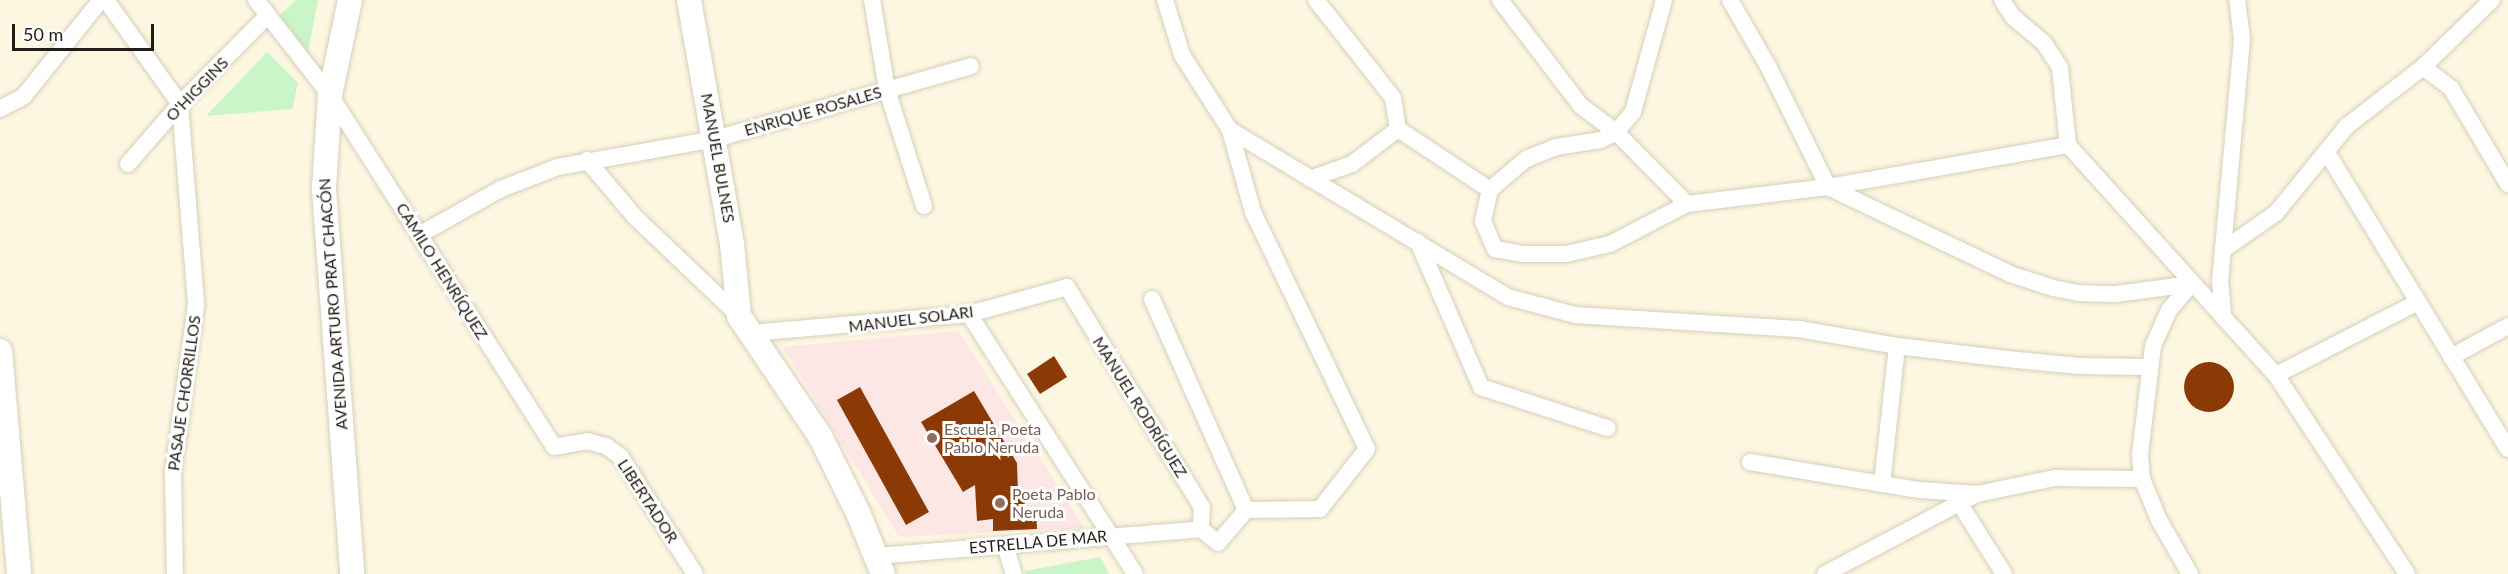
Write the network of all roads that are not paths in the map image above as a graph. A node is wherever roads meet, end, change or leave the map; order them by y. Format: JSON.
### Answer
{"nodes":[{"id":1,"x":101,"y":0,"type":"edge"},
{"id":2,"x":106,"y":0,"type":"edge"},
{"id":3,"x":256,"y":0,"type":"edge"},
{"id":4,"x":350,"y":0,"type":"edge"},
{"id":5,"x":689,"y":0,"type":"edge"},
{"id":6,"x":872,"y":0,"type":"edge"},
{"id":7,"x":1316,"y":0,"type":"edge"},
{"id":8,"x":1500,"y":0,"type":"edge"},
{"id":9,"x":1665,"y":0,"type":"edge"},
{"id":10,"x":1730,"y":0,"type":"edge"},
{"id":11,"x":2002,"y":0,"type":"edge"},
{"id":12,"x":2237,"y":0,"type":"edge"},
{"id":13,"x":2492,"y":0,"type":"edge"},
{"id":14,"x":1165,"y":2,"type":"edge"},
{"id":15,"x":1513,"y":7,"type":"edge"},
{"id":16,"x":267,"y":16,"type":"junction"},
{"id":17,"x":971,"y":66,"type":"dead end"},
{"id":18,"x":2423,"y":67,"type":"junction"},
{"id":19,"x":887,"y":90,"type":"junction"},
{"id":20,"x":330,"y":95,"type":"junction"},
{"id":21,"x":180,"y":104,"type":"junction"},
{"id":22,"x":0,"y":109,"type":"edge"},
{"id":23,"x":1398,"y":129,"type":"junction"},
{"id":24,"x":1230,"y":130,"type":"junction"},
{"id":25,"x":1616,"y":132,"type":"junction"},
{"id":26,"x":715,"y":139,"type":"junction"},
{"id":27,"x":2068,"y":145,"type":"junction"},
{"id":28,"x":2326,"y":151,"type":"junction"},
{"id":29,"x":587,"y":159,"type":"junction"},
{"id":30,"x":128,"y":164,"type":"dead end"},
{"id":31,"x":1310,"y":179,"type":"junction"},
{"id":32,"x":2508,"y":184,"type":"edge"},
{"id":33,"x":1828,"y":187,"type":"junction"},
{"id":34,"x":1490,"y":190,"type":"junction"},
{"id":35,"x":1687,"y":204,"type":"junction"},
{"id":36,"x":924,"y":206,"type":"dead end"},
{"id":37,"x":419,"y":235,"type":"junction"},
{"id":38,"x":1418,"y":242,"type":"junction"},
{"id":39,"x":2223,"y":250,"type":"junction"},
{"id":40,"x":2192,"y":284,"type":"junction"},
{"id":41,"x":1067,"y":288,"type":"joint"},
{"id":42,"x":1152,"y":299,"type":"dead end"},
{"id":43,"x":2418,"y":302,"type":"junction"},
{"id":44,"x":969,"y":314,"type":"junction"},
{"id":45,"x":2223,"y":314,"type":"junction"},
{"id":46,"x":745,"y":325,"type":"junction"},
{"id":47,"x":2508,"y":326,"type":"edge"},
{"id":48,"x":1897,"y":346,"type":"junction"},
{"id":49,"x":0,"y":351,"type":"edge"},
{"id":50,"x":2451,"y":357,"type":"junction"},
{"id":51,"x":2148,"y":367,"type":"junction"},
{"id":52,"x":2276,"y":375,"type":"junction"},
{"id":53,"x":1,"y":394,"type":"edge"},
{"id":54,"x":1607,"y":428,"type":"dead end"},
{"id":55,"x":554,"y":447,"type":"joint"},
{"id":56,"x":2508,"y":449,"type":"edge"},
{"id":57,"x":1750,"y":462,"type":"dead end"},
{"id":58,"x":2142,"y":479,"type":"junction"},
{"id":59,"x":1882,"y":484,"type":"junction"},
{"id":60,"x":1977,"y":494,"type":"junction"},
{"id":61,"x":1960,"y":504,"type":"junction"},
{"id":62,"x":1246,"y":510,"type":"junction"},
{"id":63,"x":1201,"y":529,"type":"junction"},
{"id":64,"x":1114,"y":536,"type":"junction"},
{"id":65,"x":1005,"y":545,"type":"junction"},
{"id":66,"x":880,"y":565,"type":"edge"},
{"id":67,"x":1830,"y":573,"type":"edge"},
{"id":68,"x":19,"y":574,"type":"edge"},
{"id":69,"x":175,"y":574,"type":"edge"},
{"id":70,"x":352,"y":574,"type":"edge"},
{"id":71,"x":694,"y":574,"type":"edge"},
{"id":72,"x":1014,"y":574,"type":"edge"},
{"id":73,"x":1135,"y":574,"type":"edge"},
{"id":74,"x":2004,"y":574,"type":"edge"},
{"id":75,"x":2190,"y":574,"type":"edge"},
{"id":76,"x":2407,"y":574,"type":"edge"}],
"edges":[{"from":1,"to":22,"type":"street"},
{"from":2,"to":21,"type":"street"},
{"from":3,"to":16,"type":"street","name":"CAMILO HENRÍQUEZ"},
{"from":4,"to":20,"type":"street","name":"AVENIDA ARTURO PRAT CHACÓN"},
{"from":5,"to":26,"type":"street","name":"MANUEL BULNES"},
{"from":6,"to":19,"type":"street"},
{"from":7,"to":23,"type":"street"},
{"from":8,"to":15,"type":"street"},
{"from":9,"to":25,"type":"street"},
{"from":10,"to":33,"type":"street"},
{"from":11,"to":27,"type":"street"},
{"from":12,"to":39,"type":"street"},
{"from":13,"to":18,"type":"street"},
{"from":14,"to":24,"type":"street"},
{"from":15,"to":25,"type":"street"},
{"from":16,"to":20,"type":"street","name":"CAMILO HENRÍQUEZ"},
{"from":16,"to":21,"type":"street","name":"O'HIGGINS"},
{"from":17,"to":19,"type":"street","name":"ENRIQUE ROSALES"},
{"from":18,"to":28,"type":"street"},
{"from":18,"to":32,"type":"street"},
{"from":19,"to":26,"type":"street","name":"ENRIQUE ROSALES"},
{"from":19,"to":36,"type":"street"},
{"from":20,"to":37,"type":"street","name":"CAMILO HENRÍQUEZ"},
{"from":20,"to":70,"type":"street","name":"AVENIDA ARTURO PRAT CHACÓN"},
{"from":21,"to":30,"type":"street","name":"O'HIGGINS"},
{"from":21,"to":69,"type":"street","name":"PASAJE CHORRILLOS"},
{"from":23,"to":31,"type":"street"},
{"from":23,"to":34,"type":"street"},
{"from":24,"to":31,"type":"street"},
{"from":24,"to":62,"type":"street"},
{"from":25,"to":34,"type":"street"},
{"from":25,"to":35,"type":"street"},
{"from":26,"to":29,"type":"street","name":"ENRIQUE ROSALES"},
{"from":26,"to":46,"type":"street","name":"MANUEL BULNES"},
{"from":27,"to":33,"type":"street"},
{"from":27,"to":40,"type":"street"},
{"from":28,"to":39,"type":"street"},
{"from":28,"to":43,"type":"street"},
{"from":29,"to":37,"type":"street","name":"ENRIQUE ROSALES"},
{"from":29,"to":46,"type":"street","name":"MANUEL BULNES"},
{"from":31,"to":38,"type":"street"},
{"from":33,"to":35,"type":"street"},
{"from":33,"to":40,"type":"street"},
{"from":34,"to":35,"type":"street"},
{"from":37,"to":55,"type":"street","name":"CAMILO HENRÍQUEZ"},
{"from":38,"to":48,"type":"street"},
{"from":38,"to":54,"type":"street"},
{"from":39,"to":45,"type":"street"},
{"from":40,"to":45,"type":"street"},
{"from":40,"to":51,"type":"street"},
{"from":41,"to":44,"type":"street","name":"MANUEL SOLARI"},
{"from":41,"to":63,"type":"street","name":"MANUEL RODRÍGUEZ"},
{"from":42,"to":62,"type":"street"},
{"from":43,"to":50,"type":"street"},
{"from":43,"to":52,"type":"street"},
{"from":44,"to":46,"type":"street","name":"MANUEL SOLARI"},
{"from":44,"to":64,"type":"street"},
{"from":45,"to":52,"type":"street"},
{"from":46,"to":66,"type":"street","name":"MANUEL BULNES"},
{"from":47,"to":50,"type":"street"},
{"from":48,"to":51,"type":"street"},
{"from":48,"to":59,"type":"street"},
{"from":49,"to":53,"type":"street"},
{"from":50,"to":56,"type":"street"},
{"from":51,"to":58,"type":"street"},
{"from":52,"to":76,"type":"street"},
{"from":53,"to":68,"type":"street"},
{"from":55,"to":71,"type":"street","name":"LIBERTADOR"},
{"from":57,"to":59,"type":"street"},
{"from":58,"to":60,"type":"street"},
{"from":58,"to":75,"type":"street"},
{"from":59,"to":60,"type":"street"},
{"from":60,"to":61,"type":"street"},
{"from":61,"to":67,"type":"street"},
{"from":61,"to":74,"type":"street"},
{"from":62,"to":63,"type":"street"},
{"from":63,"to":64,"type":"street","name":"ESTRELLA DE MAR"},
{"from":64,"to":65,"type":"street","name":"ESTRELLA DE MAR"},
{"from":64,"to":73,"type":"street"},
{"from":65,"to":66,"type":"street","name":"ESTRELLA DE MAR"},
{"from":65,"to":72,"type":"street"}]}
